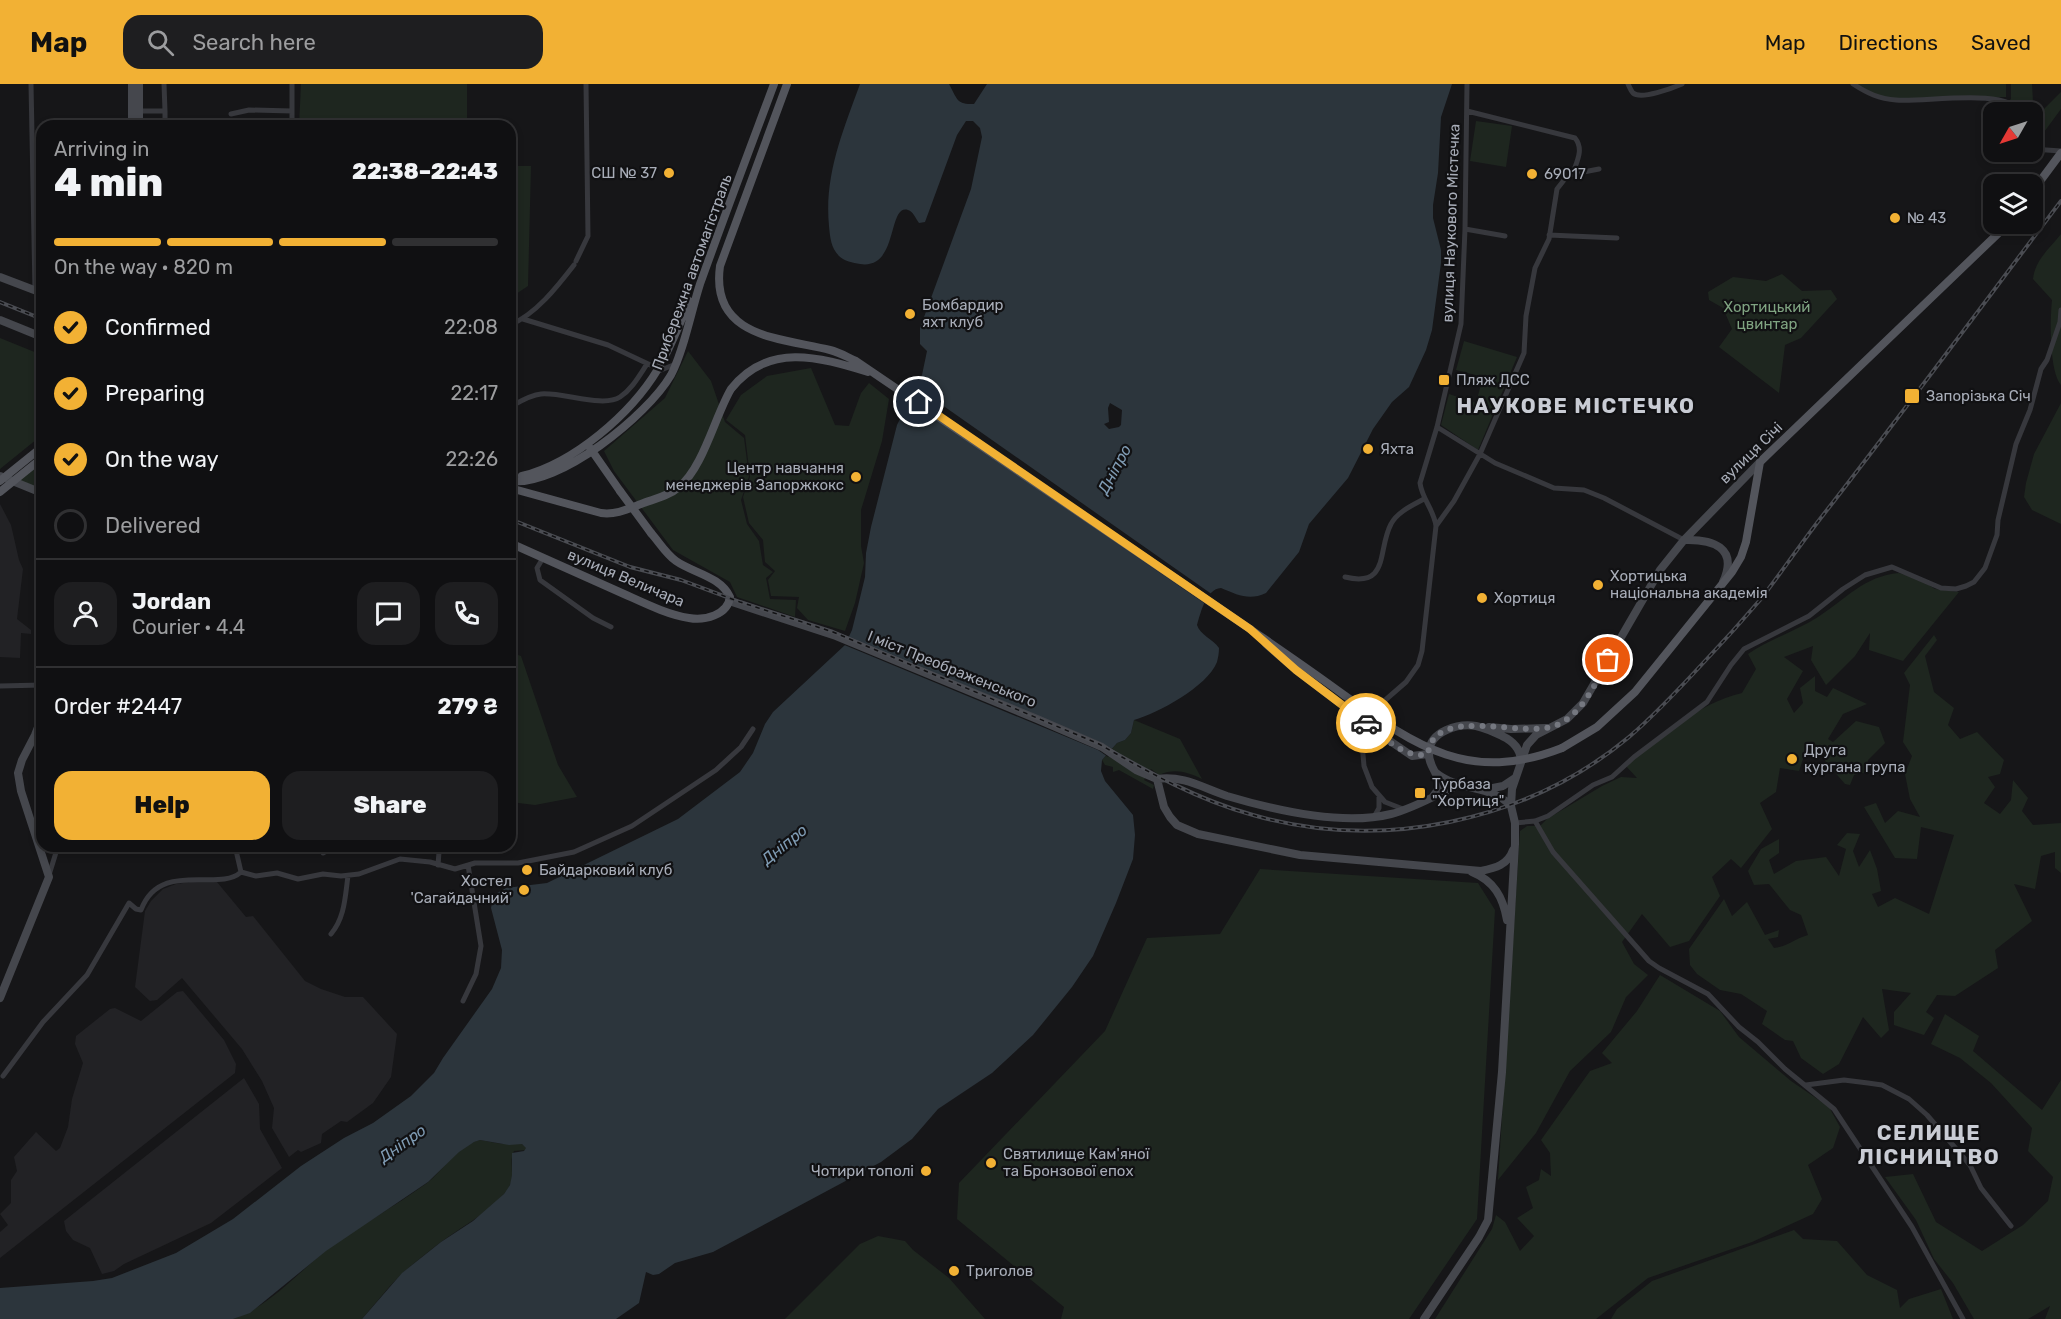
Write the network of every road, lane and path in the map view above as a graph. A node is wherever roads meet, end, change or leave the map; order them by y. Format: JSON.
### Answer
{"nodes":[{"id":1,"x":31,"y":84,"type":"edge"},
{"id":2,"x":132,"y":84,"type":"edge"},
{"id":3,"x":139,"y":84,"type":"edge"},
{"id":4,"x":164,"y":84,"type":"edge"},
{"id":5,"x":292,"y":84,"type":"edge"},
{"id":6,"x":586,"y":84,"type":"edge"},
{"id":7,"x":769,"y":84,"type":"edge"},
{"id":8,"x":774,"y":84,"type":"edge"},
{"id":9,"x":786,"y":84,"type":"edge"},
{"id":10,"x":1467,"y":84,"type":"edge"},
{"id":11,"x":1628,"y":84,"type":"edge"},
{"id":12,"x":1682,"y":84,"type":"edge"},
{"id":13,"x":1853,"y":84,"type":"edge"},
{"id":14,"x":2004,"y":102,"type":"edge"},
{"id":15,"x":139,"y":111,"type":"junction"},
{"id":16,"x":165,"y":111,"type":"junction"},
{"id":17,"x":292,"y":111,"type":"junction"},
{"id":18,"x":1467,"y":111,"type":"junction"},
{"id":19,"x":231,"y":114,"type":"dead end"},
{"id":20,"x":132,"y":120,"type":"edge"},
{"id":21,"x":139,"y":120,"type":"edge"},
{"id":22,"x":165,"y":120,"type":"edge"},
{"id":23,"x":292,"y":120,"type":"edge"},
{"id":24,"x":2043,"y":150,"type":"edge"},
{"id":25,"x":2061,"y":152,"type":"edge"},
{"id":26,"x":1599,"y":169,"type":"dead end"},
{"id":27,"x":1573,"y":173,"type":"junction"},
{"id":28,"x":2043,"y":177,"type":"edge"},
{"id":29,"x":1465,"y":229,"type":"junction"},
{"id":30,"x":36,"y":233,"type":"edge"},
{"id":31,"x":1998,"y":234,"type":"edge"},
{"id":32,"x":1549,"y":235,"type":"junction"},
{"id":33,"x":1505,"y":236,"type":"dead end"},
{"id":34,"x":1617,"y":238,"type":"dead end"},
{"id":35,"x":0,"y":277,"type":"edge"},
{"id":36,"x":36,"y":291,"type":"edge"},
{"id":37,"x":2061,"y":310,"type":"edge"},
{"id":38,"x":523,"y":319,"type":"junction"},
{"id":39,"x":0,"y":320,"type":"edge"},
{"id":40,"x":516,"y":322,"type":"edge"},
{"id":41,"x":36,"y":335,"type":"edge"},
{"id":42,"x":647,"y":364,"type":"junction"},
{"id":43,"x":676,"y":364,"type":"junction"},
{"id":44,"x":658,"y":369,"type":"junction"},
{"id":45,"x":880,"y":375,"type":"junction"},
{"id":46,"x":516,"y":403,"type":"edge"},
{"id":47,"x":1437,"y":427,"type":"junction"},
{"id":48,"x":589,"y":442,"type":"junction"},
{"id":49,"x":591,"y":451,"type":"junction"},
{"id":50,"x":36,"y":452,"type":"edge"},
{"id":51,"x":1480,"y":454,"type":"junction"},
{"id":52,"x":1760,"y":462,"type":"junction"},
{"id":53,"x":36,"y":463,"type":"edge"},
{"id":54,"x":1,"y":478,"type":"edge"},
{"id":55,"x":516,"y":478,"type":"edge"},
{"id":56,"x":516,"y":480,"type":"edge"},
{"id":57,"x":13,"y":481,"type":"junction"},
{"id":58,"x":516,"y":490,"type":"edge"},
{"id":59,"x":36,"y":491,"type":"edge"},
{"id":60,"x":0,"y":492,"type":"edge"},
{"id":61,"x":1424,"y":499,"type":"junction"},
{"id":62,"x":1436,"y":526,"type":"junction"},
{"id":63,"x":1684,"y":540,"type":"junction"},
{"id":64,"x":516,"y":546,"type":"edge"},
{"id":65,"x":543,"y":558,"type":"junction"},
{"id":66,"x":1345,"y":577,"type":"dead end"},
{"id":67,"x":1720,"y":589,"type":"junction"},
{"id":68,"x":732,"y":601,"type":"junction"},
{"id":69,"x":612,"y":627,"type":"dead end"},
{"id":70,"x":1250,"y":629,"type":"junction"},
{"id":71,"x":0,"y":686,"type":"edge"},
{"id":72,"x":36,"y":686,"type":"edge"},
{"id":73,"x":1476,"y":726,"type":"junction"},
{"id":74,"x":1548,"y":728,"type":"junction"},
{"id":75,"x":753,"y":729,"type":"dead end"},
{"id":76,"x":36,"y":732,"type":"edge"},
{"id":77,"x":1428,"y":754,"type":"junction"},
{"id":78,"x":1521,"y":765,"type":"junction"},
{"id":79,"x":1434,"y":771,"type":"junction"},
{"id":80,"x":1516,"y":777,"type":"junction"},
{"id":81,"x":1157,"y":781,"type":"junction"},
{"id":82,"x":1459,"y":785,"type":"junction"},
{"id":83,"x":1481,"y":790,"type":"junction"},
{"id":84,"x":1379,"y":797,"type":"junction"},
{"id":85,"x":1430,"y":798,"type":"junction"},
{"id":86,"x":1512,"y":806,"type":"junction"},
{"id":87,"x":1405,"y":810,"type":"junction"},
{"id":88,"x":1374,"y":817,"type":"junction"},
{"id":89,"x":1535,"y":821,"type":"junction"},
{"id":90,"x":1515,"y":822,"type":"junction"},
{"id":91,"x":36,"y":837,"type":"edge"},
{"id":92,"x":1515,"y":844,"type":"junction"},
{"id":93,"x":41,"y":852,"type":"edge"},
{"id":94,"x":56,"y":852,"type":"edge"},
{"id":95,"x":236,"y":852,"type":"edge"},
{"id":96,"x":439,"y":852,"type":"edge"},
{"id":97,"x":438,"y":865,"type":"junction"},
{"id":98,"x":468,"y":866,"type":"junction"},
{"id":99,"x":1467,"y":870,"type":"junction"},
{"id":100,"x":241,"y":872,"type":"junction"},
{"id":101,"x":348,"y":876,"type":"junction"},
{"id":102,"x":49,"y":877,"type":"junction"},
{"id":103,"x":331,"y":934,"type":"dead end"},
{"id":104,"x":1509,"y":936,"type":"junction"},
{"id":105,"x":0,"y":998,"type":"edge"},
{"id":106,"x":463,"y":1001,"type":"dead end"},
{"id":107,"x":3,"y":1076,"type":"dead end"},
{"id":108,"x":1806,"y":1084,"type":"junction"},
{"id":109,"x":2011,"y":1226,"type":"dead end"},
{"id":110,"x":1424,"y":1319,"type":"edge"},
{"id":111,"x":1963,"y":1319,"type":"edge"}],
"edges":[{"from":1,"to":30,"type":"street"},
{"from":2,"to":20,"type":"main road"},
{"from":3,"to":15,"type":"main road"},
{"from":4,"to":16,"type":"street"},
{"from":5,"to":17,"type":"street"},
{"from":6,"to":38,"type":"street"},
{"from":7,"to":44,"type":"main road","name":"Прибережна автомагістраль"},
{"from":8,"to":43,"type":"main road","name":"Прибережна автомагістраль"},
{"from":9,"to":45,"type":"main road"},
{"from":10,"to":18,"type":"street","name":"вулиця Наукового Містечка"},
{"from":11,"to":12,"type":"street"},
{"from":13,"to":14,"type":"street"},
{"from":15,"to":16,"type":"street"},
{"from":15,"to":21,"type":"main road"},
{"from":16,"to":22,"type":"street"},
{"from":17,"to":19,"type":"street"},
{"from":17,"to":23,"type":"street"},
{"from":18,"to":27,"type":"street"},
{"from":18,"to":29,"type":"street","name":"вулиця Наукового Містечка"},
{"from":24,"to":25,"type":"street"},
{"from":25,"to":28,"type":"main road"},
{"from":26,"to":27,"type":"street"},
{"from":27,"to":32,"type":"street"},
{"from":29,"to":33,"type":"street"},
{"from":29,"to":47,"type":"street","name":"вулиця Наукового Містечка"},
{"from":31,"to":52,"type":"main road","name":"вулиця Січі"},
{"from":32,"to":34,"type":"street"},
{"from":32,"to":51,"type":"street"},
{"from":35,"to":36,"type":"main road"},
{"from":37,"to":89,"type":"street"},
{"from":38,"to":40,"type":"street"},
{"from":38,"to":42,"type":"street"},
{"from":39,"to":41,"type":"main road"},
{"from":42,"to":44,"type":"street"},
{"from":42,"to":46,"type":"street"},
{"from":43,"to":44,"type":"street"},
{"from":43,"to":49,"type":"main road","name":"Прибережна автомагістраль"},
{"from":44,"to":48,"type":"main road","name":"Прибережна автомагістраль"},
{"from":45,"to":58,"type":"main road"},
{"from":45,"to":70,"type":"main road"},
{"from":47,"to":51,"type":"street"},
{"from":47,"to":61,"type":"street","name":"вулиця Наукового Містечка"},
{"from":48,"to":49,"type":"main road"},
{"from":48,"to":55,"type":"main road","name":"Прибережна автомагістраль"},
{"from":49,"to":56,"type":"main road","name":"Прибережна автомагістраль"},
{"from":49,"to":68,"type":"main road","bridge":true},
{"from":50,"to":54,"type":"main road"},
{"from":51,"to":62,"type":"street"},
{"from":51,"to":63,"type":"street"},
{"from":52,"to":63,"type":"main road","name":"вулиця Січі"},
{"from":52,"to":67,"type":"main road"},
{"from":53,"to":57,"type":"main road"},
{"from":54,"to":57,"type":"main road"},
{"from":57,"to":59,"type":"main road"},
{"from":57,"to":60,"type":"main road"},
{"from":61,"to":62,"type":"street","name":"вулиця Наукового Містечка"},
{"from":61,"to":66,"type":"street"},
{"from":62,"to":84,"type":"street"},
{"from":63,"to":67,"type":"main road"},
{"from":63,"to":74,"type":"main road","name":"вулиця Січі"},
{"from":64,"to":65,"type":"main road","name":"вулиця Величара"},
{"from":65,"to":68,"type":"main road","name":"вулиця Величара"},
{"from":65,"to":69,"type":"street"},
{"from":67,"to":70,"type":"main road","bridge":true},
{"from":68,"to":81,"type":"main road","name":"I міст Преображенського"},
{"from":70,"to":77,"type":"main road","bridge":true},
{"from":71,"to":72,"type":"street"},
{"from":73,"to":74,"type":"main road"},
{"from":73,"to":77,"type":"main road"},
{"from":73,"to":78,"type":"main road"},
{"from":74,"to":78,"type":"main road","name":"вулиця Січі"},
{"from":75,"to":98,"type":"street"},
{"from":76,"to":91,"type":"main road"},
{"from":77,"to":79,"type":"main road"},
{"from":78,"to":80,"type":"main road"},
{"from":79,"to":82,"type":"main road"},
{"from":79,"to":85,"type":"main road"},
{"from":80,"to":83,"type":"main road"},
{"from":80,"to":86,"type":"main road"},
{"from":81,"to":88,"type":"main road"},
{"from":81,"to":99,"type":"main road"},
{"from":82,"to":83,"type":"main road"},
{"from":82,"to":85,"type":"main road"},
{"from":83,"to":86,"type":"main road"},
{"from":84,"to":87,"type":"street"},
{"from":84,"to":88,"type":"street"},
{"from":85,"to":87,"type":"main road"},
{"from":86,"to":90,"type":"main road"},
{"from":87,"to":88,"type":"main road"},
{"from":89,"to":90,"type":"street"},
{"from":89,"to":108,"type":"street"},
{"from":90,"to":92,"type":"main road"},
{"from":92,"to":99,"type":"main road"},
{"from":92,"to":104,"type":"main road"},
{"from":93,"to":102,"type":"main road"},
{"from":94,"to":102,"type":"street"},
{"from":95,"to":100,"type":"street"},
{"from":96,"to":97,"type":"street"},
{"from":97,"to":98,"type":"street"},
{"from":97,"to":101,"type":"street"},
{"from":98,"to":106,"type":"street"},
{"from":99,"to":104,"type":"main road"},
{"from":100,"to":101,"type":"street"},
{"from":100,"to":107,"type":"street"},
{"from":101,"to":103,"type":"street"},
{"from":102,"to":105,"type":"main road"},
{"from":104,"to":110,"type":"main road"},
{"from":108,"to":109,"type":"street"},
{"from":108,"to":111,"type":"street"}]}
